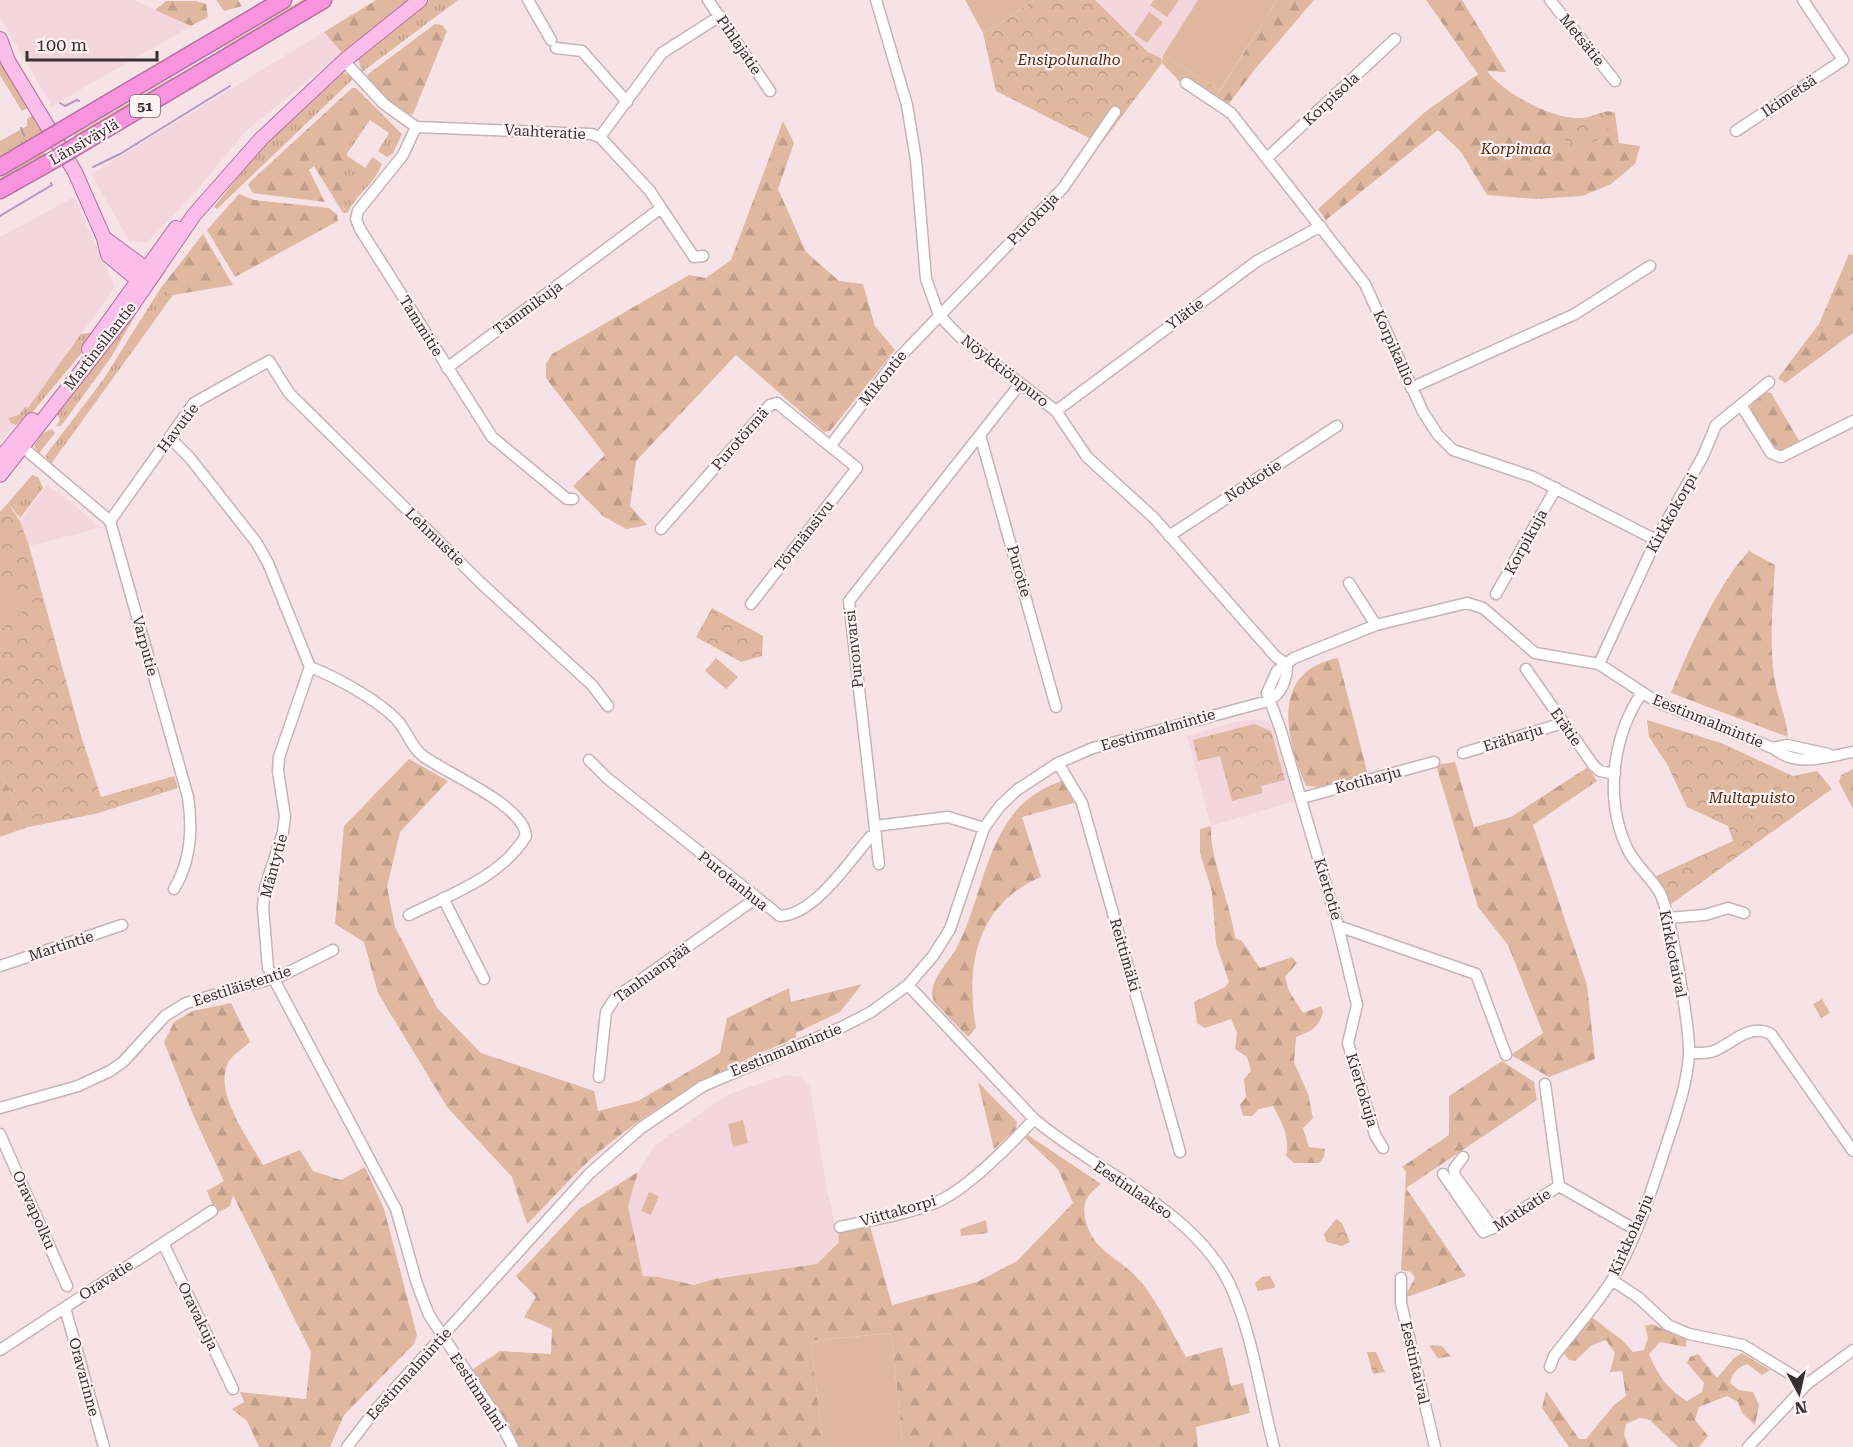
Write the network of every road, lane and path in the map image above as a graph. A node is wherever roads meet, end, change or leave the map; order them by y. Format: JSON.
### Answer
{"nodes":[{"id":1,"x":283,"y":0,"type":"edge"},
{"id":2,"x":323,"y":0,"type":"edge"},
{"id":3,"x":420,"y":0,"type":"edge"},
{"id":4,"x":528,"y":0,"type":"edge"},
{"id":5,"x":708,"y":0,"type":"edge"},
{"id":6,"x":876,"y":0,"type":"edge"},
{"id":7,"x":1550,"y":0,"type":"edge"},
{"id":8,"x":1803,"y":0,"type":"edge"},
{"id":9,"x":720,"y":16,"type":"junction"},
{"id":10,"x":0,"y":39,"type":"edge"},
{"id":11,"x":1395,"y":39,"type":"dead end"},
{"id":12,"x":4,"y":57,"type":"edge"},
{"id":13,"x":344,"y":61,"type":"junction"},
{"id":14,"x":1615,"y":81,"type":"dead end"},
{"id":15,"x":1186,"y":83,"type":"dead end"},
{"id":16,"x":770,"y":91,"type":"dead end"},
{"id":17,"x":627,"y":102,"type":"junction"},
{"id":18,"x":1115,"y":112,"type":"dead end"},
{"id":19,"x":416,"y":128,"type":"junction"},
{"id":20,"x":1736,"y":131,"type":"dead end"},
{"id":21,"x":600,"y":137,"type":"junction"},
{"id":22,"x":1267,"y":158,"type":"junction"},
{"id":23,"x":0,"y":167,"type":"edge"},
{"id":24,"x":0,"y":190,"type":"edge"},
{"id":25,"x":661,"y":208,"type":"junction"},
{"id":26,"x":1321,"y":226,"type":"junction"},
{"id":27,"x":703,"y":256,"type":"dead end"},
{"id":28,"x":1650,"y":266,"type":"dead end"},
{"id":29,"x":144,"y":276,"type":"junction"},
{"id":30,"x":939,"y":315,"type":"junction"},
{"id":31,"x":269,"y":361,"type":"joint"},
{"id":32,"x":447,"y":368,"type":"junction"},
{"id":33,"x":1769,"y":382,"type":"dead end"},
{"id":34,"x":1020,"y":384,"type":"junction"},
{"id":35,"x":1411,"y":388,"type":"junction"},
{"id":36,"x":1741,"y":405,"type":"junction"},
{"id":37,"x":1056,"y":411,"type":"junction"},
{"id":38,"x":1853,"y":422,"type":"edge"},
{"id":39,"x":1337,"y":426,"type":"dead end"},
{"id":40,"x":980,"y":435,"type":"junction"},
{"id":41,"x":170,"y":438,"type":"junction"},
{"id":42,"x":19,"y":444,"type":"junction"},
{"id":43,"x":831,"y":446,"type":"junction"},
{"id":44,"x":0,"y":459,"type":"edge"},
{"id":45,"x":857,"y":468,"type":"joint"},
{"id":46,"x":0,"y":474,"type":"edge"},
{"id":47,"x":1556,"y":488,"type":"junction"},
{"id":48,"x":573,"y":498,"type":"dead end"},
{"id":49,"x":110,"y":521,"type":"junction"},
{"id":50,"x":661,"y":529,"type":"dead end"},
{"id":51,"x":1169,"y":536,"type":"junction"},
{"id":52,"x":1656,"y":540,"type":"junction"},
{"id":53,"x":1350,"y":583,"type":"dead end"},
{"id":54,"x":1496,"y":594,"type":"dead end"},
{"id":55,"x":751,"y":604,"type":"dead end"},
{"id":56,"x":1376,"y":625,"type":"junction"},
{"id":57,"x":1287,"y":664,"type":"junction"},
{"id":58,"x":1599,"y":664,"type":"junction"},
{"id":59,"x":309,"y":667,"type":"junction"},
{"id":60,"x":1526,"y":669,"type":"dead end"},
{"id":61,"x":1641,"y":694,"type":"junction"},
{"id":62,"x":1268,"y":701,"type":"junction"},
{"id":63,"x":608,"y":706,"type":"dead end"},
{"id":64,"x":1056,"y":707,"type":"dead end"},
{"id":65,"x":1563,"y":723,"type":"junction"},
{"id":66,"x":1853,"y":752,"type":"edge"},
{"id":67,"x":1462,"y":753,"type":"dead end"},
{"id":68,"x":589,"y":760,"type":"dead end"},
{"id":69,"x":1434,"y":762,"type":"dead end"},
{"id":70,"x":1058,"y":763,"type":"junction"},
{"id":71,"x":1615,"y":774,"type":"junction"},
{"id":72,"x":1302,"y":798,"type":"junction"},
{"id":73,"x":984,"y":828,"type":"junction"},
{"id":74,"x":876,"y":830,"type":"junction"},
{"id":75,"x":879,"y":864,"type":"dead end"},
{"id":76,"x":174,"y":889,"type":"dead end"},
{"id":77,"x":443,"y":898,"type":"junction"},
{"id":78,"x":755,"y":899,"type":"junction"},
{"id":79,"x":1744,"y":913,"type":"dead end"},
{"id":80,"x":410,"y":915,"type":"dead end"},
{"id":81,"x":1667,"y":918,"type":"junction"},
{"id":82,"x":122,"y":925,"type":"dead end"},
{"id":83,"x":1338,"y":926,"type":"junction"},
{"id":84,"x":333,"y":950,"type":"dead end"},
{"id":85,"x":0,"y":966,"type":"edge"},
{"id":86,"x":273,"y":979,"type":"junction"},
{"id":87,"x":484,"y":979,"type":"dead end"},
{"id":88,"x":908,"y":985,"type":"junction"},
{"id":89,"x":1689,"y":1053,"type":"junction"},
{"id":90,"x":1506,"y":1055,"type":"dead end"},
{"id":91,"x":599,"y":1077,"type":"dead end"},
{"id":92,"x":1545,"y":1084,"type":"dead end"},
{"id":93,"x":0,"y":1108,"type":"edge"},
{"id":94,"x":1034,"y":1119,"type":"junction"},
{"id":95,"x":0,"y":1134,"type":"edge"},
{"id":96,"x":1383,"y":1148,"type":"dead end"},
{"id":97,"x":1853,"y":1151,"type":"edge"},
{"id":98,"x":1180,"y":1152,"type":"dead end"},
{"id":99,"x":1463,"y":1157,"type":"dead end"},
{"id":100,"x":1443,"y":1174,"type":"dead end"},
{"id":101,"x":1559,"y":1186,"type":"junction"},
{"id":102,"x":212,"y":1211,"type":"dead end"},
{"id":103,"x":840,"y":1227,"type":"dead end"},
{"id":104,"x":1493,"y":1228,"type":"junction"},
{"id":105,"x":1636,"y":1230,"type":"junction"},
{"id":106,"x":163,"y":1243,"type":"junction"},
{"id":107,"x":1401,"y":1278,"type":"dead end"},
{"id":108,"x":1612,"y":1280,"type":"junction"},
{"id":109,"x":67,"y":1286,"type":"dead end"},
{"id":110,"x":65,"y":1308,"type":"junction"},
{"id":111,"x":442,"y":1338,"type":"junction"},
{"id":112,"x":0,"y":1350,"type":"edge"},
{"id":113,"x":1853,"y":1350,"type":"edge"},
{"id":114,"x":1550,"y":1367,"type":"dead end"},
{"id":115,"x":1807,"y":1384,"type":"junction"},
{"id":116,"x":233,"y":1389,"type":"dead end"},
{"id":117,"x":104,"y":1447,"type":"edge"},
{"id":118,"x":347,"y":1447,"type":"edge"},
{"id":119,"x":513,"y":1447,"type":"edge"},
{"id":120,"x":1274,"y":1447,"type":"edge"},
{"id":121,"x":1435,"y":1447,"type":"edge"},
{"id":122,"x":1748,"y":1447,"type":"edge"}],
"edges":[{"from":1,"to":23,"type":"highway","name":"Länsiväylä","number":"51","bridge":true},
{"from":2,"to":24,"type":"highway","name":"Länsiväylä","number":"51","bridge":true},
{"from":3,"to":13,"type":"main road","name":"Martinsillantie"},
{"from":4,"to":17,"type":"street"},
{"from":5,"to":9,"type":"street","name":"Pihlajatie"},
{"from":6,"to":30,"type":"street","name":"Nöykkiönpuro"},
{"from":7,"to":14,"type":"street","name":"Metsätie"},
{"from":8,"to":20,"type":"street","name":"Ikimetsä"},
{"from":9,"to":16,"type":"street","name":"Pihlajatie"},
{"from":9,"to":17,"type":"street","name":"Vaahteratie"},
{"from":10,"to":12,"type":"main road"},
{"from":11,"to":22,"type":"street","name":"Korpisola"},
{"from":12,"to":29,"type":"main road"},
{"from":13,"to":19,"type":"street"},
{"from":13,"to":29,"type":"main road","name":"Martinsillantie"},
{"from":15,"to":22,"type":"street","name":"Korpikallio"},
{"from":17,"to":21,"type":"street","name":"Vaahteratie"},
{"from":18,"to":30,"type":"street","name":"Purokuja"},
{"from":19,"to":21,"type":"street","name":"Vaahteratie"},
{"from":19,"to":32,"type":"street","name":"Tammitie"},
{"from":21,"to":25,"type":"street"},
{"from":22,"to":26,"type":"street","name":"Korpikallio"},
{"from":25,"to":27,"type":"street"},
{"from":25,"to":32,"type":"street","name":"Tammikuja"},
{"from":26,"to":35,"type":"street","name":"Korpikallio"},
{"from":26,"to":37,"type":"street","name":"Ylätie"},
{"from":28,"to":35,"type":"street"},
{"from":29,"to":42,"type":"main road","name":"Martinsillantie"},
{"from":30,"to":34,"type":"street","name":"Nöykkiönpuro"},
{"from":30,"to":43,"type":"street","name":"Mikontie"},
{"from":31,"to":41,"type":"street","name":"Havutie"},
{"from":31,"to":63,"type":"street","name":"Lehmustie"},
{"from":32,"to":48,"type":"street","name":"Tammitie"},
{"from":33,"to":36,"type":"street","name":"Kirkkokorpi"},
{"from":34,"to":37,"type":"street","name":"Nöykkiönpuro"},
{"from":34,"to":40,"type":"street","name":"Puronvarsi"},
{"from":35,"to":47,"type":"street","name":"Korpikallio"},
{"from":36,"to":38,"type":"street"},
{"from":36,"to":52,"type":"street","name":"Kirkkokorpi"},
{"from":37,"to":51,"type":"street","name":"Nöykkiönpuro"},
{"from":39,"to":51,"type":"street","name":"Notkotie"},
{"from":40,"to":64,"type":"street","name":"Purotie"},
{"from":40,"to":74,"type":"street","name":"Puronvarsi"},
{"from":41,"to":49,"type":"street","name":"Havutie"},
{"from":41,"to":59,"type":"street"},
{"from":42,"to":44,"type":"main road","name":"Martinsillantie"},
{"from":42,"to":46,"type":"main road","name":"Martinsillantie"},
{"from":42,"to":49,"type":"street"},
{"from":43,"to":45,"type":"street","name":"Purotörmä"},
{"from":43,"to":50,"type":"street","name":"Purotörmä"},
{"from":45,"to":55,"type":"street","name":"Törmänsivu"},
{"from":47,"to":52,"type":"street","name":"Korpikallio"},
{"from":47,"to":54,"type":"street","name":"Korpikuja"},
{"from":49,"to":76,"type":"street","name":"Varputie"},
{"from":51,"to":57,"type":"street","name":"Nöykkiönpuro"},
{"from":52,"to":58,"type":"street","name":"Kirkkokorpi"},
{"from":53,"to":56,"type":"street"},
{"from":56,"to":57,"type":"street","name":"Eestinmalmintie"},
{"from":56,"to":58,"type":"street","name":"Eestinmalmintie"},
{"from":57,"to":62,"type":"street","name":"Eestinmalmintie"},
{"from":58,"to":61,"type":"street","name":"Eestinmalmintie"},
{"from":59,"to":77,"type":"street"},
{"from":59,"to":86,"type":"street","name":"Mäntytie"},
{"from":60,"to":65,"type":"street","name":"Erätie"},
{"from":61,"to":66,"type":"street","name":"Eestinmalmintie"},
{"from":61,"to":71,"type":"street","name":"Kirkkotaival"},
{"from":62,"to":70,"type":"street","name":"Eestinmalmintie"},
{"from":62,"to":72,"type":"street","name":"Kiertotie"},
{"from":65,"to":67,"type":"street","name":"Eräharju"},
{"from":65,"to":71,"type":"street","name":"Erätie"},
{"from":68,"to":78,"type":"street","name":"Purotanhua"},
{"from":69,"to":72,"type":"street","name":"Kotiharju"},
{"from":70,"to":73,"type":"street","name":"Eestinmalmintie"},
{"from":70,"to":98,"type":"street","name":"Reittimäki"},
{"from":71,"to":81,"type":"street","name":"Kirkkotaival"},
{"from":72,"to":83,"type":"street","name":"Kiertotie"},
{"from":73,"to":74,"type":"street"},
{"from":73,"to":88,"type":"street","name":"Eestinmalmintie"},
{"from":74,"to":75,"type":"street","name":"Puronvarsi"},
{"from":74,"to":78,"type":"street","name":"Purotanhua"},
{"from":77,"to":80,"type":"street"},
{"from":77,"to":87,"type":"street"},
{"from":78,"to":91,"type":"street","name":"Tanhuanpää"},
{"from":79,"to":81,"type":"street"},
{"from":81,"to":89,"type":"street","name":"Kirkkotaival"},
{"from":82,"to":85,"type":"street","name":"Martintie"},
{"from":83,"to":90,"type":"street","name":"Kiertotie"},
{"from":83,"to":96,"type":"street","name":"Kiertokuja"},
{"from":84,"to":86,"type":"street","name":"Eestiläistentie"},
{"from":86,"to":93,"type":"street","name":"Eestiläistentie"},
{"from":86,"to":111,"type":"street","name":"Mäntytie"},
{"from":88,"to":94,"type":"street","name":"Eestinlaakso"},
{"from":88,"to":111,"type":"street","name":"Eestinmalmintie"},
{"from":89,"to":97,"type":"street"},
{"from":89,"to":105,"type":"street","name":"Kirkkoharju"},
{"from":92,"to":101,"type":"street"},
{"from":94,"to":103,"type":"street","name":"Viittakorpi"},
{"from":94,"to":120,"type":"street","name":"Eestinlaakso"},
{"from":95,"to":109,"type":"street","name":"Oravapolku"},
{"from":99,"to":104,"type":"street"},
{"from":100,"to":104,"type":"street","name":"Mutkatie"},
{"from":101,"to":104,"type":"street","name":"Mutkatie"},
{"from":101,"to":105,"type":"street"},
{"from":102,"to":106,"type":"street","name":"Oravatie"},
{"from":105,"to":108,"type":"street","name":"Kirkkoharju"},
{"from":106,"to":110,"type":"street","name":"Oravatie"},
{"from":106,"to":116,"type":"street","name":"Oravakuja"},
{"from":107,"to":121,"type":"street","name":"Eestintaival"},
{"from":108,"to":114,"type":"street","name":"Kirkkoharju"},
{"from":108,"to":115,"type":"street"},
{"from":110,"to":112,"type":"street","name":"Oravatie"},
{"from":110,"to":117,"type":"street","name":"Oravarinne"},
{"from":111,"to":118,"type":"street","name":"Eestinmalmintie"},
{"from":111,"to":119,"type":"street","name":"Eestinmalmi"},
{"from":113,"to":115,"type":"street"},
{"from":115,"to":122,"type":"street"}]}
